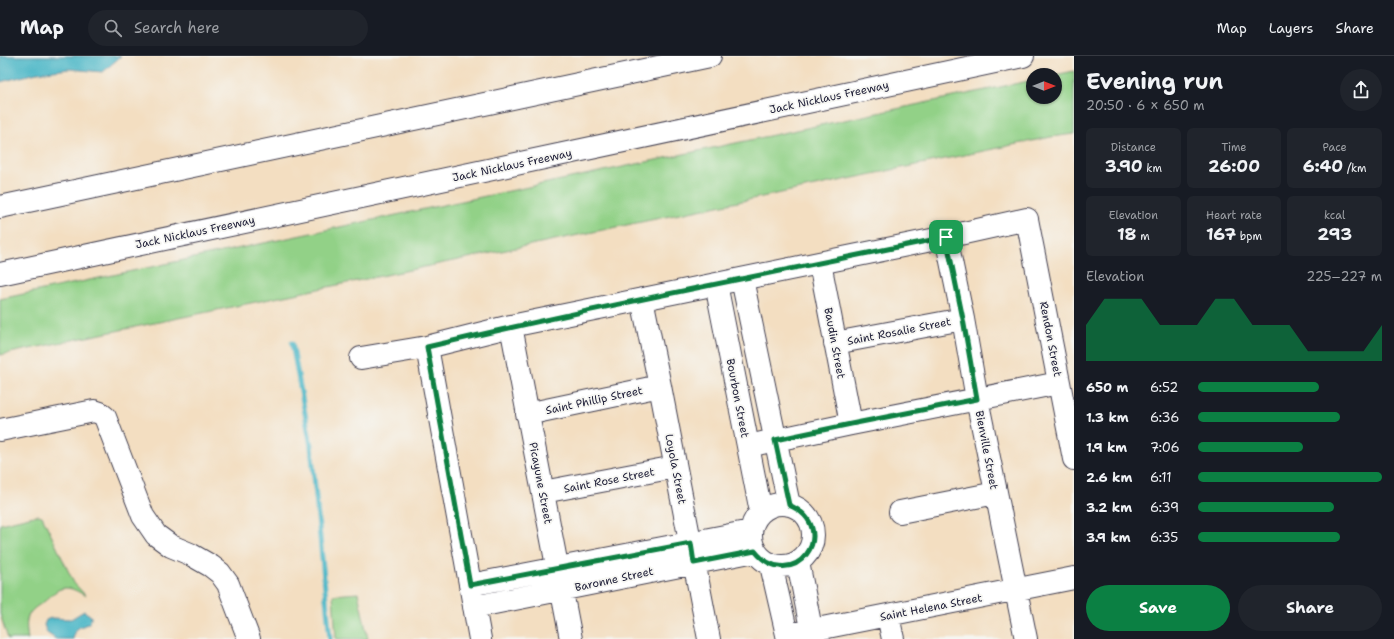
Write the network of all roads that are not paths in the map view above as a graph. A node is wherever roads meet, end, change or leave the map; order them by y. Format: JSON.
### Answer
{"nodes":[{"id":1,"x":710,"y":56,"type":"edge"},
{"id":2,"x":1023,"y":56,"type":"edge"},
{"id":3,"x":0,"y":207,"type":"edge"},
{"id":4,"x":946,"y":237,"type":"junction"},
{"id":5,"x":820,"y":263,"type":"junction"},
{"id":6,"x":0,"y":274,"type":"edge"},
{"id":7,"x":742,"y":279,"type":"junction"},
{"id":8,"x":716,"y":284,"type":"junction"},
{"id":9,"x":642,"y":299,"type":"junction"},
{"id":10,"x":963,"y":319,"type":"junction"},
{"id":11,"x":511,"y":326,"type":"junction"},
{"id":12,"x":835,"y":343,"type":"junction"},
{"id":13,"x":427,"y":347,"type":"junction"},
{"id":14,"x":361,"y":358,"type":"dead end"},
{"id":15,"x":1059,"y":383,"type":"junction"},
{"id":16,"x":660,"y":386,"type":"junction"},
{"id":17,"x":977,"y":399,"type":"junction"},
{"id":18,"x":527,"y":414,"type":"junction"},
{"id":19,"x":851,"y":424,"type":"junction"},
{"id":20,"x":0,"y":430,"type":"edge"},
{"id":21,"x":775,"y":440,"type":"junction"},
{"id":22,"x":748,"y":446,"type":"junction"},
{"id":23,"x":1074,"y":459,"type":"edge"},
{"id":24,"x":675,"y":467,"type":"junction"},
{"id":25,"x":543,"y":492,"type":"junction"},
{"id":26,"x":996,"y":493,"type":"junction"},
{"id":27,"x":789,"y":505,"type":"junction"},
{"id":28,"x":761,"y":512,"type":"junction"},
{"id":29,"x":900,"y":512,"type":"dead end"},
{"id":30,"x":753,"y":541,"type":"junction"},
{"id":31,"x":693,"y":553,"type":"junction"},
{"id":32,"x":798,"y":562,"type":"junction"},
{"id":33,"x":771,"y":565,"type":"junction"},
{"id":34,"x":558,"y":568,"type":"junction"},
{"id":35,"x":1074,"y":578,"type":"edge"},
{"id":36,"x":470,"y":585,"type":"junction"},
{"id":37,"x":562,"y":590,"type":"junction"},
{"id":38,"x":1015,"y":590,"type":"junction"},
{"id":39,"x":474,"y":607,"type":"junction"},
{"id":40,"x":888,"y":616,"type":"junction"},
{"id":41,"x":812,"y":635,"type":"edge"},
{"id":42,"x":787,"y":637,"type":"edge"},
{"id":43,"x":249,"y":639,"type":"edge"},
{"id":44,"x":480,"y":639,"type":"edge"},
{"id":45,"x":571,"y":639,"type":"edge"},
{"id":46,"x":709,"y":639,"type":"edge"},
{"id":47,"x":893,"y":639,"type":"edge"},
{"id":48,"x":1026,"y":639,"type":"edge"}],
"edges":[{"from":1,"to":3,"type":"main road"},
{"from":2,"to":6,"type":"main road","name":"Jack Nicklaus Freeway"},
{"from":4,"to":5,"type":"main road"},
{"from":4,"to":10,"type":"main road","name":"Bienville Street"},
{"from":4,"to":15,"type":"main road","name":"Rendon Street"},
{"from":5,"to":7,"type":"main road"},
{"from":5,"to":12,"type":"main road","name":"Baudin Street"},
{"from":7,"to":8,"type":"main road"},
{"from":7,"to":21,"type":"main road"},
{"from":8,"to":9,"type":"main road"},
{"from":8,"to":22,"type":"main road","name":"Bourbon Street"},
{"from":9,"to":11,"type":"main road"},
{"from":9,"to":16,"type":"main road","name":"Loyola Street"},
{"from":10,"to":12,"type":"main road","name":"Saint Rosalie Street"},
{"from":10,"to":17,"type":"main road","name":"Bienville Street"},
{"from":11,"to":13,"type":"main road"},
{"from":11,"to":18,"type":"main road","name":"Picayune Street"},
{"from":12,"to":19,"type":"main road","name":"Baudin Street"},
{"from":13,"to":14,"type":"main road"},
{"from":13,"to":36,"type":"main road"},
{"from":15,"to":17,"type":"main road"},
{"from":15,"to":23,"type":"main road","name":"Rendon Street"},
{"from":16,"to":18,"type":"main road","name":"Saint Phillip Street"},
{"from":16,"to":24,"type":"main road","name":"Loyola Street"},
{"from":17,"to":19,"type":"main road"},
{"from":17,"to":26,"type":"main road","name":"Bienville Street"},
{"from":18,"to":25,"type":"main road","name":"Picayune Street"},
{"from":19,"to":21,"type":"main road"},
{"from":20,"to":43,"type":"main road"},
{"from":21,"to":22,"type":"main road"},
{"from":21,"to":27,"type":"main road"},
{"from":22,"to":28,"type":"main road","name":"Bourbon Street"},
{"from":24,"to":25,"type":"main road","name":"Saint Rose Street"},
{"from":24,"to":31,"type":"main road","name":"Loyola Street"},
{"from":25,"to":34,"type":"main road","name":"Picayune Street"},
{"from":26,"to":29,"type":"main road"},
{"from":26,"to":38,"type":"main road","name":"Bienville Street"},
{"from":27,"to":28,"type":"main road"},
{"from":27,"to":32,"type":"main road"},
{"from":28,"to":30,"type":"main road"},
{"from":30,"to":31,"type":"main road","name":"Baronne Street"},
{"from":30,"to":33,"type":"main road"},
{"from":31,"to":34,"type":"main road","name":"Baronne Street"},
{"from":31,"to":37,"type":"main road","name":"Baronne Street"},
{"from":31,"to":46,"type":"main road","name":"Loyola Street"},
{"from":32,"to":33,"type":"main road"},
{"from":32,"to":41,"type":"main road"},
{"from":33,"to":42,"type":"main road"},
{"from":34,"to":36,"type":"main road","name":"Baronne Street"},
{"from":34,"to":37,"type":"main road","name":"Picayune Street"},
{"from":35,"to":38,"type":"main road","name":"Saint Helena Street"},
{"from":36,"to":39,"type":"main road"},
{"from":37,"to":39,"type":"main road","name":"Baronne Street"},
{"from":37,"to":45,"type":"main road","name":"Picayune Street"},
{"from":38,"to":40,"type":"main road","name":"Saint Helena Street"},
{"from":38,"to":48,"type":"main road","name":"Bienville Street"},
{"from":39,"to":44,"type":"main road"},
{"from":40,"to":41,"type":"main road","name":"Saint Helena Street"},
{"from":40,"to":47,"type":"main road"},
{"from":41,"to":42,"type":"main road","name":"Saint Helena Street"}]}
